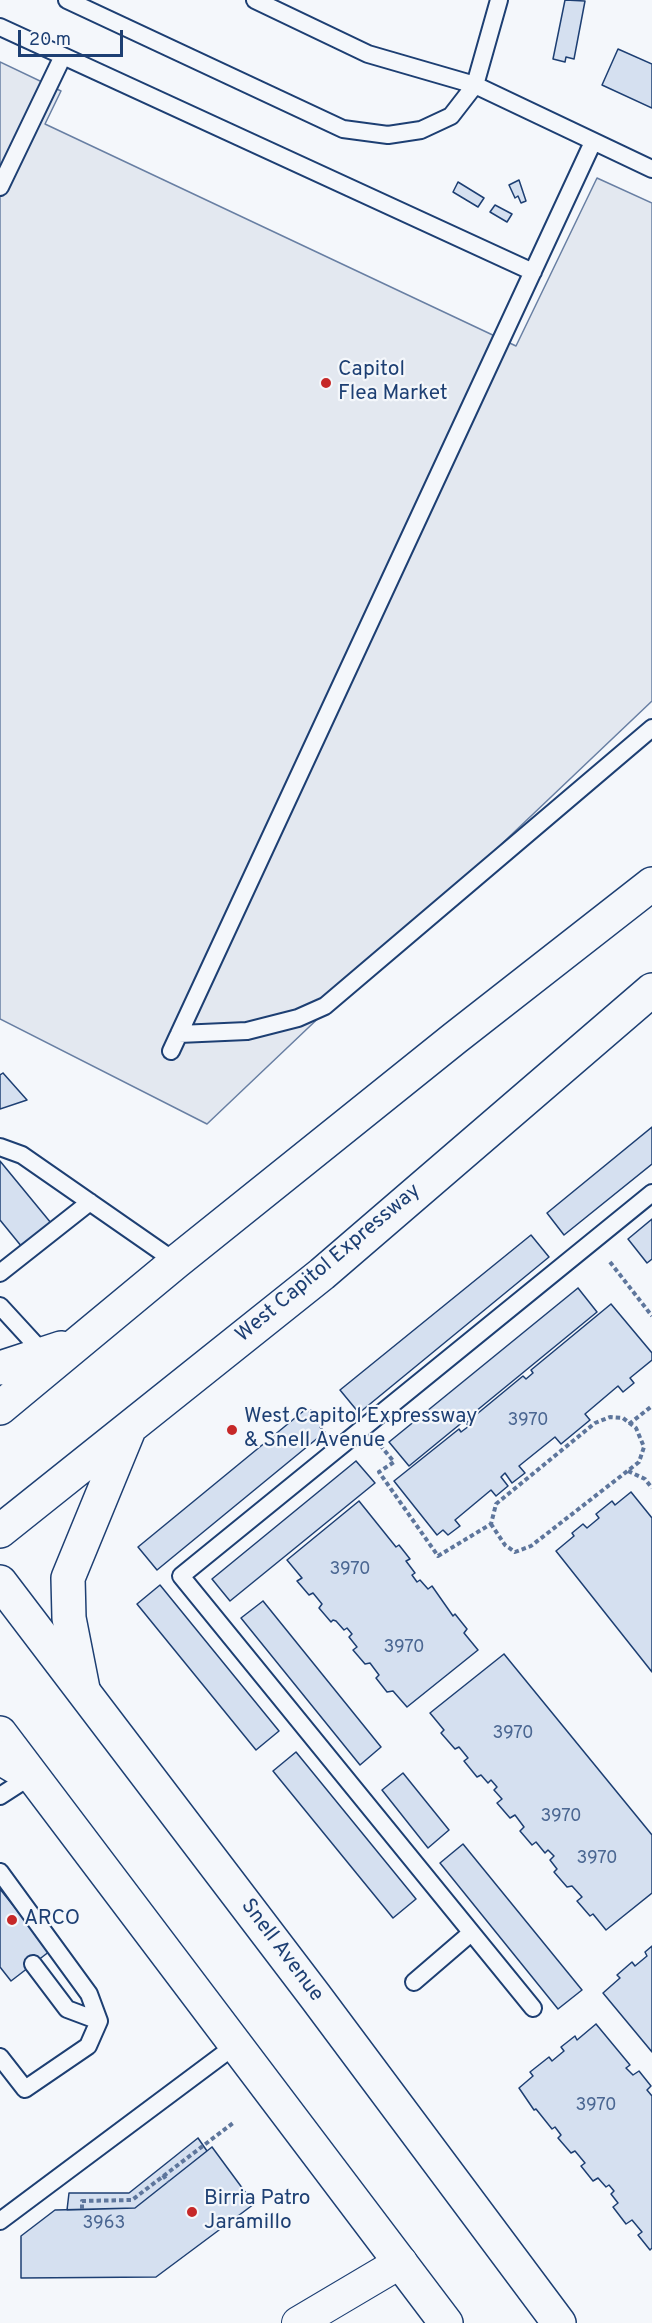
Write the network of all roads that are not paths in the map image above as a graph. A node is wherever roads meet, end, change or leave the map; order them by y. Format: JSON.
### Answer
{"nodes":[{"id":1,"x":67,"y":0,"type":"edge"},
{"id":2,"x":255,"y":0,"type":"edge"},
{"id":3,"x":499,"y":0,"type":"edge"},
{"id":4,"x":0,"y":27,"type":"edge"},
{"id":5,"x":63,"y":56,"type":"junction"},
{"id":6,"x":475,"y":85,"type":"junction"},
{"id":7,"x":593,"y":142,"type":"junction"},
{"id":8,"x":652,"y":169,"type":"edge"},
{"id":9,"x":0,"y":187,"type":"edge"},
{"id":10,"x":532,"y":272,"type":"junction"},
{"id":11,"x":652,"y":728,"type":"edge"},
{"id":12,"x":652,"y":884,"type":"edge"},
{"id":13,"x":652,"y":990,"type":"edge"},
{"id":14,"x":179,"y":1034,"type":"junction"},
{"id":15,"x":171,"y":1051,"type":"dead end"},
{"id":16,"x":0,"y":1148,"type":"edge"},
{"id":17,"x":652,"y":1193,"type":"edge"},
{"id":18,"x":90,"y":1202,"type":"junction"},
{"id":19,"x":176,"y":1262,"type":"junction"},
{"id":20,"x":0,"y":1273,"type":"edge"},
{"id":21,"x":0,"y":1306,"type":"edge"},
{"id":22,"x":87,"y":1336,"type":"junction"},
{"id":23,"x":45,"y":1355,"type":"junction"},
{"id":24,"x":0,"y":1368,"type":"edge"},
{"id":25,"x":0,"y":1408,"type":"edge"},
{"id":26,"x":130,"y":1427,"type":"junction"},
{"id":27,"x":0,"y":1531,"type":"edge"},
{"id":28,"x":0,"y":1582,"type":"edge"},
{"id":29,"x":83,"y":1689,"type":"junction"},
{"id":30,"x":0,"y":1733,"type":"edge"},
{"id":31,"x":0,"y":1758,"type":"edge"},
{"id":32,"x":30,"y":1776,"type":"junction"},
{"id":33,"x":0,"y":1796,"type":"edge"},
{"id":34,"x":0,"y":1872,"type":"edge"},
{"id":35,"x":471,"y":1933,"type":"junction"},
{"id":36,"x":33,"y":1964,"type":"dead end"},
{"id":37,"x":414,"y":1982,"type":"dead end"},
{"id":38,"x":533,"y":2008,"type":"dead end"},
{"id":39,"x":99,"y":2021,"type":"junction"},
{"id":40,"x":237,"y":2044,"type":"junction"},
{"id":41,"x":0,"y":2057,"type":"edge"},
{"id":42,"x":0,"y":2221,"type":"edge"},
{"id":43,"x":401,"y":2262,"type":"junction"},
{"id":44,"x":298,"y":2323,"type":"edge"},
{"id":45,"x":446,"y":2323,"type":"edge"},
{"id":46,"x":559,"y":2323,"type":"edge"}],
"edges":[{"from":1,"to":6,"type":"lane"},
{"from":2,"to":6,"type":"lane"},
{"from":3,"to":6,"type":"lane"},
{"from":4,"to":5,"type":"lane"},
{"from":5,"to":9,"type":"lane"},
{"from":5,"to":10,"type":"lane"},
{"from":6,"to":7,"type":"lane"},
{"from":7,"to":8,"type":"lane"},
{"from":7,"to":10,"type":"lane"},
{"from":10,"to":14,"type":"lane"},
{"from":11,"to":14,"type":"lane"},
{"from":12,"to":19,"type":"main road"},
{"from":13,"to":26,"type":"main road","name":"West Capitol Expressway"},
{"from":14,"to":15,"type":"lane"},
{"from":16,"to":18,"type":"lane"},
{"from":17,"to":35,"type":"lane"},
{"from":18,"to":19,"type":"lane"},
{"from":18,"to":20,"type":"lane"},
{"from":19,"to":22,"type":"main road"},
{"from":21,"to":23,"type":"lane"},
{"from":22,"to":23,"type":"main road"},
{"from":22,"to":25,"type":"main road"},
{"from":23,"to":24,"type":"main road"},
{"from":26,"to":27,"type":"main road","name":"West Capitol Expressway"},
{"from":26,"to":29,"type":"main road"},
{"from":28,"to":29,"type":"main road","name":"Snell Avenue"},
{"from":29,"to":46,"type":"main road","name":"Snell Avenue"},
{"from":30,"to":32,"type":"main road"},
{"from":31,"to":32,"type":"main road"},
{"from":32,"to":33,"type":"lane"},
{"from":32,"to":40,"type":"main road"},
{"from":34,"to":39,"type":"lane"},
{"from":35,"to":37,"type":"lane"},
{"from":35,"to":38,"type":"lane"},
{"from":36,"to":39,"type":"lane"},
{"from":39,"to":41,"type":"lane"},
{"from":40,"to":42,"type":"lane"},
{"from":40,"to":43,"type":"main road"},
{"from":43,"to":44,"type":"street"},
{"from":43,"to":45,"type":"main road"}]}
